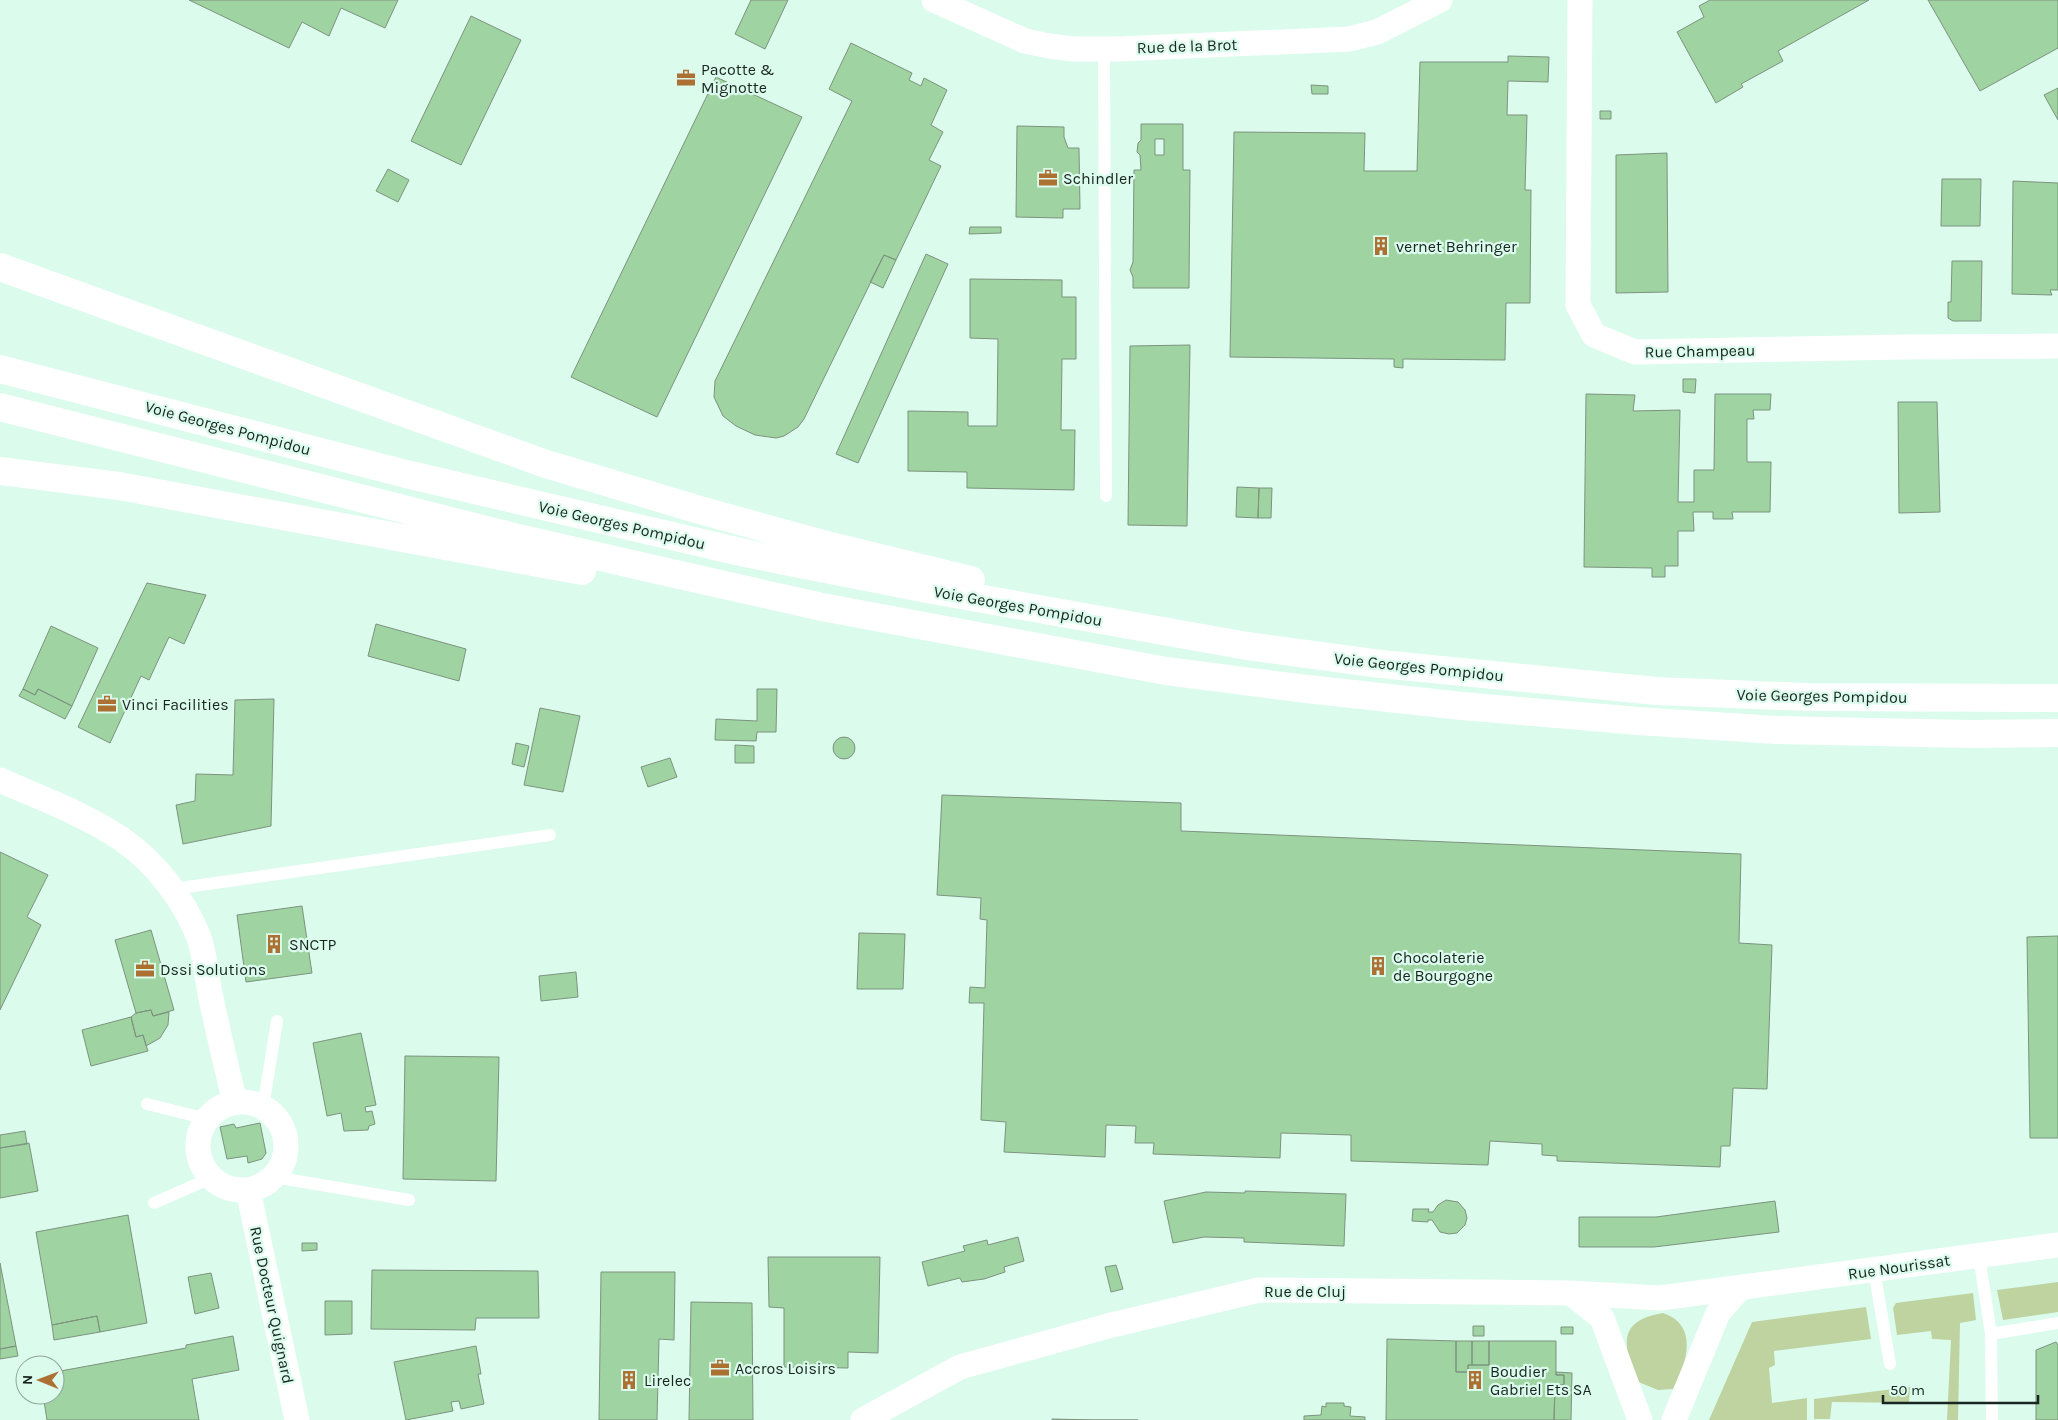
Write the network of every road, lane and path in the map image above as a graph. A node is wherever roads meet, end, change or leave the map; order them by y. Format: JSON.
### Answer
{"nodes":[{"id":1,"x":934,"y":0,"type":"edge"},
{"id":2,"x":1440,"y":0,"type":"edge"},
{"id":3,"x":1580,"y":0,"type":"edge"},
{"id":4,"x":1104,"y":49,"type":"junction"},
{"id":5,"x":0,"y":267,"type":"edge"},
{"id":6,"x":2058,"y":346,"type":"edge"},
{"id":7,"x":0,"y":369,"type":"edge"},
{"id":8,"x":0,"y":406,"type":"edge"},
{"id":9,"x":0,"y":472,"type":"edge"},
{"id":10,"x":1106,"y":496,"type":"dead end"},
{"id":11,"x":822,"y":607,"type":"junction"},
{"id":12,"x":1110,"y":622,"type":"junction"},
{"id":13,"x":2058,"y":698,"type":"edge"},
{"id":14,"x":2058,"y":733,"type":"edge"},
{"id":15,"x":1970,"y":734,"type":"junction"},
{"id":16,"x":2058,"y":740,"type":"edge"},
{"id":17,"x":0,"y":780,"type":"edge"},
{"id":18,"x":550,"y":835,"type":"dead end"},
{"id":19,"x":173,"y":889,"type":"junction"},
{"id":20,"x":276,"y":1021,"type":"dead end"},
{"id":21,"x":235,"y":1102,"type":"junction"},
{"id":22,"x":147,"y":1104,"type":"dead end"},
{"id":23,"x":263,"y":1107,"type":"junction"},
{"id":24,"x":207,"y":1119,"type":"junction"},
{"id":25,"x":274,"y":1177,"type":"junction"},
{"id":26,"x":211,"y":1178,"type":"junction"},
{"id":27,"x":248,"y":1190,"type":"junction"},
{"id":28,"x":409,"y":1200,"type":"dead end"},
{"id":29,"x":154,"y":1203,"type":"dead end"},
{"id":30,"x":2058,"y":1245,"type":"edge"},
{"id":31,"x":1979,"y":1256,"type":"junction"},
{"id":32,"x":1874,"y":1270,"type":"junction"},
{"id":33,"x":1740,"y":1288,"type":"junction"},
{"id":34,"x":1571,"y":1293,"type":"junction"},
{"id":35,"x":2058,"y":1323,"type":"edge"},
{"id":36,"x":1990,"y":1334,"type":"junction"},
{"id":37,"x":1890,"y":1364,"type":"dead end"},
{"id":38,"x":296,"y":1420,"type":"edge"},
{"id":39,"x":863,"y":1420,"type":"edge"},
{"id":40,"x":1640,"y":1420,"type":"edge"},
{"id":41,"x":1674,"y":1420,"type":"edge"},
{"id":42,"x":1992,"y":1420,"type":"edge"}],
"edges":[{"from":1,"to":4,"type":"street","name":"Rue de la Brot"},
{"from":2,"to":4,"type":"street","name":"Rue de la Brot"},
{"from":3,"to":6,"type":"street","name":"Rue Champeau"},
{"from":4,"to":10,"type":"lane"},
{"from":5,"to":12,"type":"highway"},
{"from":7,"to":12,"type":"highway","name":"Voie Georges Pompidou"},
{"from":8,"to":11,"type":"highway","name":"Voie Georges Pompidou"},
{"from":9,"to":11,"type":"highway"},
{"from":11,"to":15,"type":"highway","name":"Voie Georges Pompidou"},
{"from":12,"to":13,"type":"highway","name":"Voie Georges Pompidou"},
{"from":14,"to":15,"type":"highway","name":"Voie Georges Pompidou"},
{"from":15,"to":16,"type":"highway"},
{"from":17,"to":19,"type":"street"},
{"from":18,"to":19,"type":"lane"},
{"from":19,"to":21,"type":"street"},
{"from":20,"to":23,"type":"lane"},
{"from":21,"to":23,"type":"street"},
{"from":21,"to":24,"type":"street"},
{"from":22,"to":24,"type":"lane"},
{"from":23,"to":25,"type":"street"},
{"from":24,"to":26,"type":"street"},
{"from":25,"to":27,"type":"street"},
{"from":25,"to":28,"type":"lane"},
{"from":26,"to":27,"type":"street"},
{"from":26,"to":29,"type":"lane"},
{"from":27,"to":38,"type":"street","name":"Rue Docteur Quignard"},
{"from":30,"to":31,"type":"street","name":"Rue Nourissat"},
{"from":31,"to":32,"type":"street","name":"Rue Nourissat"},
{"from":31,"to":36,"type":"lane"},
{"from":32,"to":33,"type":"street","name":"Rue Nourissat"},
{"from":32,"to":37,"type":"lane"},
{"from":33,"to":34,"type":"street","name":"Rue de Cluj"},
{"from":33,"to":41,"type":"street"},
{"from":34,"to":39,"type":"street","name":"Rue de Cluj"},
{"from":34,"to":40,"type":"street"},
{"from":35,"to":36,"type":"lane"},
{"from":36,"to":42,"type":"lane"}]}
